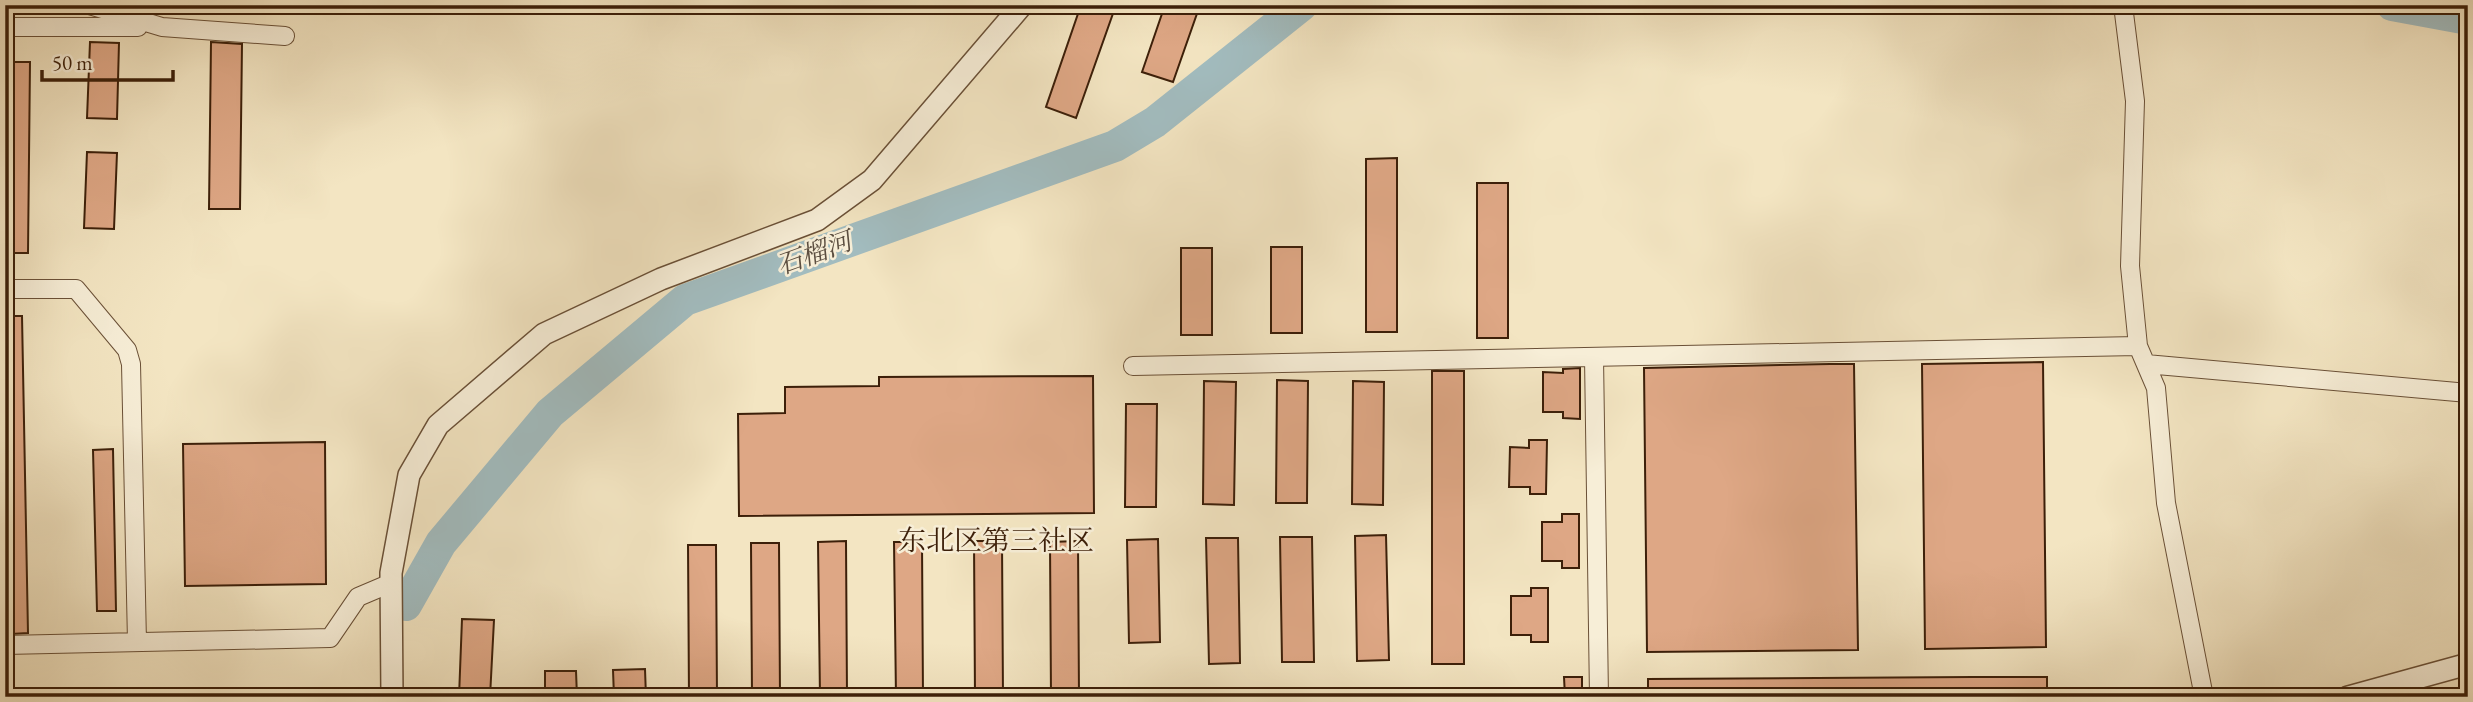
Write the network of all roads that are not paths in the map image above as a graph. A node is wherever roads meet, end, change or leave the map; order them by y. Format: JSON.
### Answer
{"nodes":[{"id":1,"x":89,"y":5,"type":"edge"},
{"id":2,"x":1022,"y":5,"type":"edge"},
{"id":3,"x":2123,"y":5,"type":"edge"},
{"id":4,"x":5,"y":27,"type":"edge"},
{"id":5,"x":162,"y":27,"type":"junction"},
{"id":6,"x":285,"y":36,"type":"dead end"},
{"id":7,"x":5,"y":289,"type":"edge"},
{"id":8,"x":2138,"y":346,"type":"junction"},
{"id":9,"x":1594,"y":357,"type":"junction"},
{"id":10,"x":2146,"y":364,"type":"junction"},
{"id":11,"x":1133,"y":366,"type":"dead end"},
{"id":12,"x":2468,"y":393,"type":"edge"},
{"id":13,"x":391,"y":583,"type":"junction"},
{"id":14,"x":138,"y":642,"type":"junction"},
{"id":15,"x":5,"y":645,"type":"edge"},
{"id":16,"x":2468,"y":664,"type":"edge"},
{"id":17,"x":392,"y":697,"type":"edge"},
{"id":18,"x":1600,"y":697,"type":"edge"},
{"id":19,"x":2204,"y":697,"type":"edge"},
{"id":20,"x":2348,"y":697,"type":"edge"}],
"edges":[{"from":1,"to":5,"type":"street"},
{"from":2,"to":13,"type":"street"},
{"from":3,"to":8,"type":"street"},
{"from":4,"to":5,"type":"street"},
{"from":5,"to":6,"type":"street"},
{"from":7,"to":14,"type":"street"},
{"from":8,"to":9,"type":"street"},
{"from":8,"to":10,"type":"street"},
{"from":9,"to":11,"type":"street"},
{"from":9,"to":18,"type":"street"},
{"from":10,"to":12,"type":"street"},
{"from":10,"to":19,"type":"street"},
{"from":13,"to":14,"type":"street"},
{"from":13,"to":17,"type":"street"},
{"from":14,"to":15,"type":"street"},
{"from":16,"to":20,"type":"street"}]}
